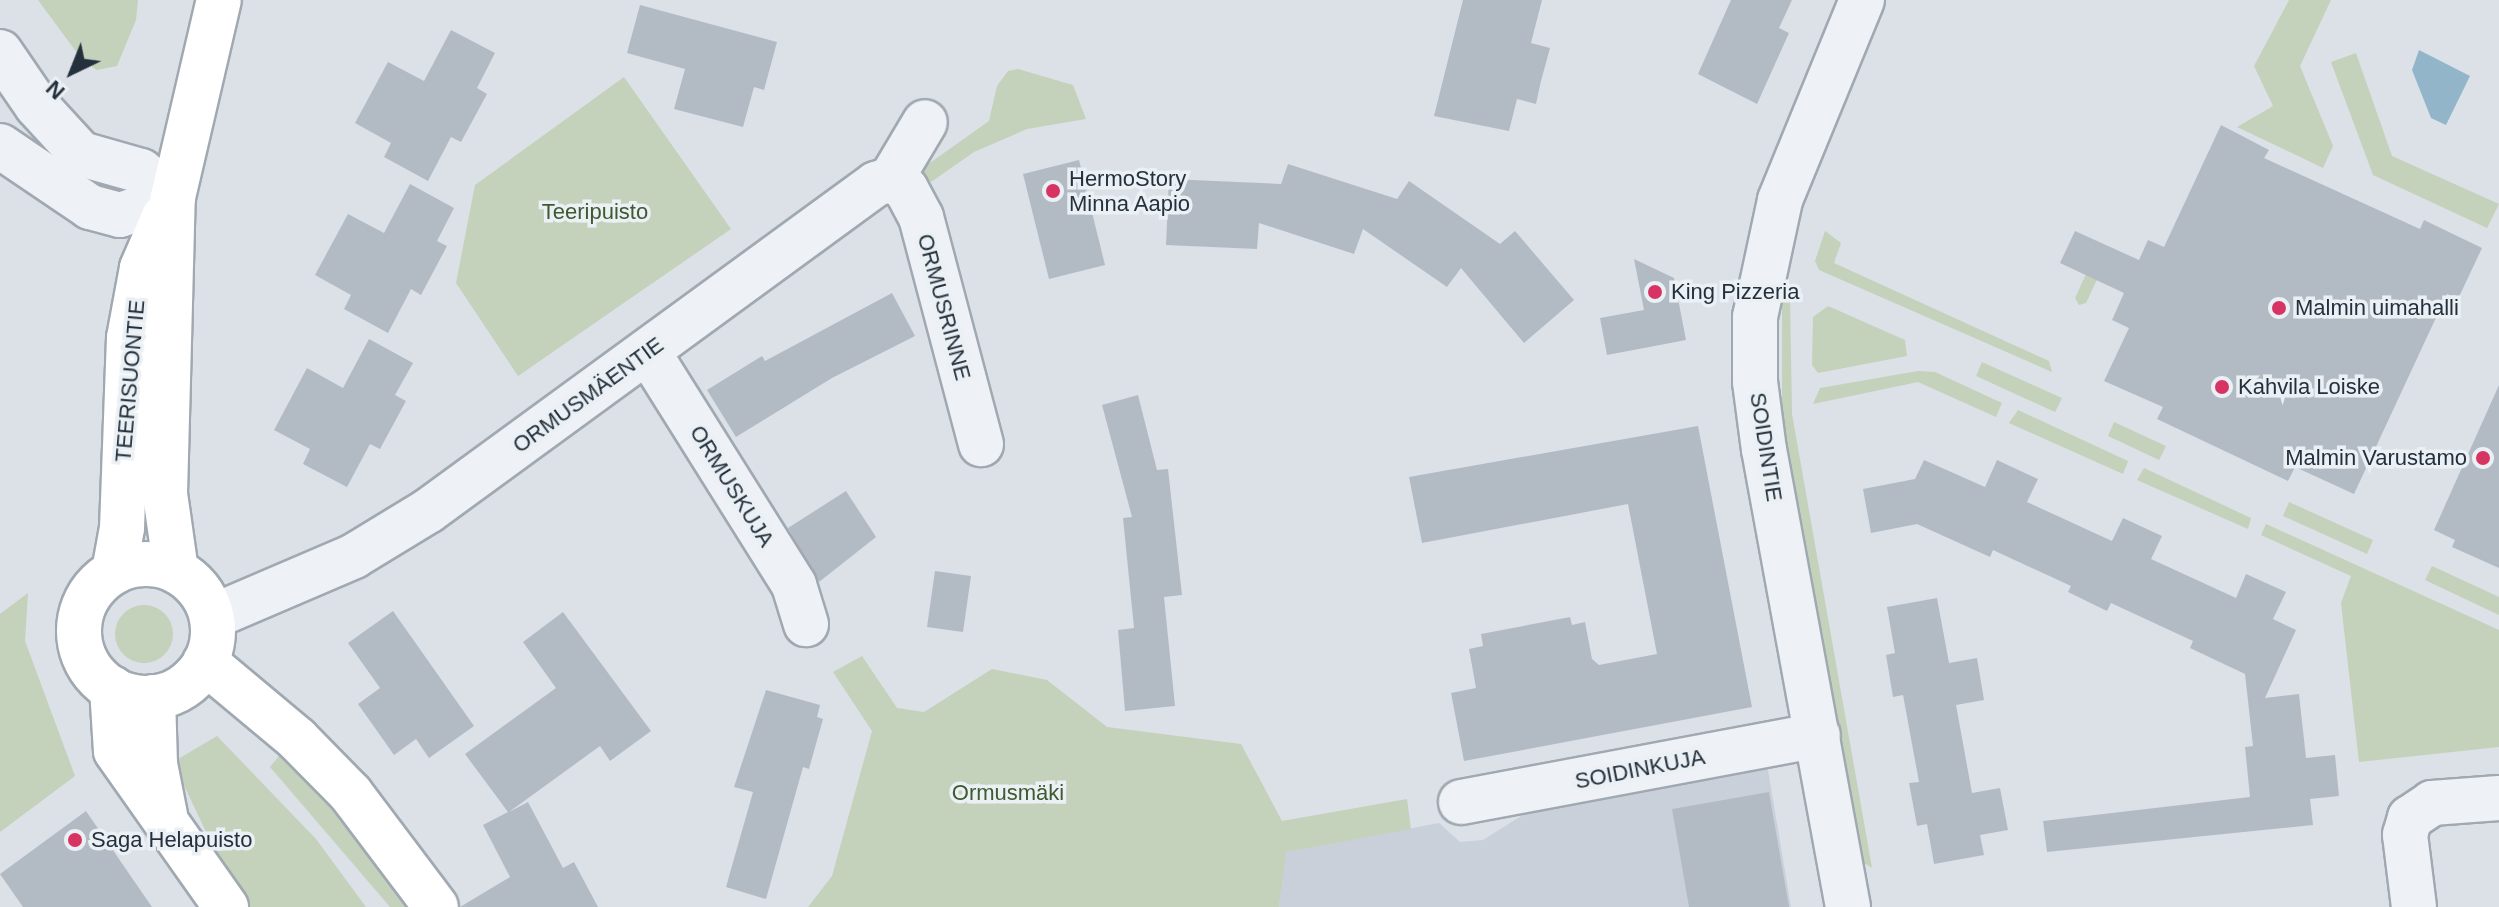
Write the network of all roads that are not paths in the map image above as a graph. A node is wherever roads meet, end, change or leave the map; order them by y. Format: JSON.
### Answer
{"nodes":[{"id":1,"x":219,"y":0,"type":"edge"},
{"id":2,"x":1862,"y":0,"type":"edge"},
{"id":3,"x":0,"y":52,"type":"edge"},
{"id":4,"x":925,"y":122,"type":"dead end"},
{"id":5,"x":0,"y":146,"type":"edge"},
{"id":6,"x":891,"y":179,"type":"junction"},
{"id":7,"x":173,"y":197,"type":"junction"},
{"id":8,"x":648,"y":352,"type":"junction"},
{"id":9,"x":981,"y":444,"type":"dead end"},
{"id":10,"x":176,"y":571,"type":"junction"},
{"id":11,"x":114,"y":572,"type":"junction"},
{"id":12,"x":212,"y":617,"type":"junction"},
{"id":13,"x":806,"y":624,"type":"dead end"},
{"id":14,"x":205,"y":662,"type":"junction"},
{"id":15,"x":132,"y":693,"type":"junction"},
{"id":16,"x":1818,"y":735,"type":"junction"},
{"id":17,"x":2499,"y":798,"type":"edge"},
{"id":18,"x":1461,"y":802,"type":"dead end"},
{"id":19,"x":226,"y":907,"type":"edge"},
{"id":20,"x":436,"y":907,"type":"edge"},
{"id":21,"x":1848,"y":907,"type":"edge"},
{"id":22,"x":2414,"y":907,"type":"edge"}],
"edges":[{"from":1,"to":7,"type":"main road","name":"TEERISUONTIE"},
{"from":2,"to":16,"type":"street","name":"SOIDINTIE"},
{"from":3,"to":7,"type":"street"},
{"from":4,"to":6,"type":"street","name":"ORMUSMÄENTIE"},
{"from":5,"to":7,"type":"street"},
{"from":6,"to":8,"type":"street","name":"ORMUSMÄENTIE"},
{"from":6,"to":9,"type":"street","name":"ORMUSRINNE"},
{"from":7,"to":10,"type":"main road","name":"TEERISUONTIE"},
{"from":7,"to":11,"type":"main road","name":"TEERISUONTIE"},
{"from":8,"to":12,"type":"street","name":"ORMUSMÄENTIE"},
{"from":8,"to":13,"type":"street","name":"ORMUSKUJA"},
{"from":10,"to":11,"type":"main road"},
{"from":10,"to":12,"type":"main road"},
{"from":11,"to":15,"type":"main road"},
{"from":12,"to":14,"type":"main road"},
{"from":14,"to":15,"type":"main road"},
{"from":14,"to":20,"type":"main road"},
{"from":15,"to":19,"type":"main road"},
{"from":16,"to":18,"type":"street","name":"SOIDINKUJA"},
{"from":16,"to":21,"type":"street","name":"SOIDINTIE"},
{"from":17,"to":22,"type":"street"}]}
